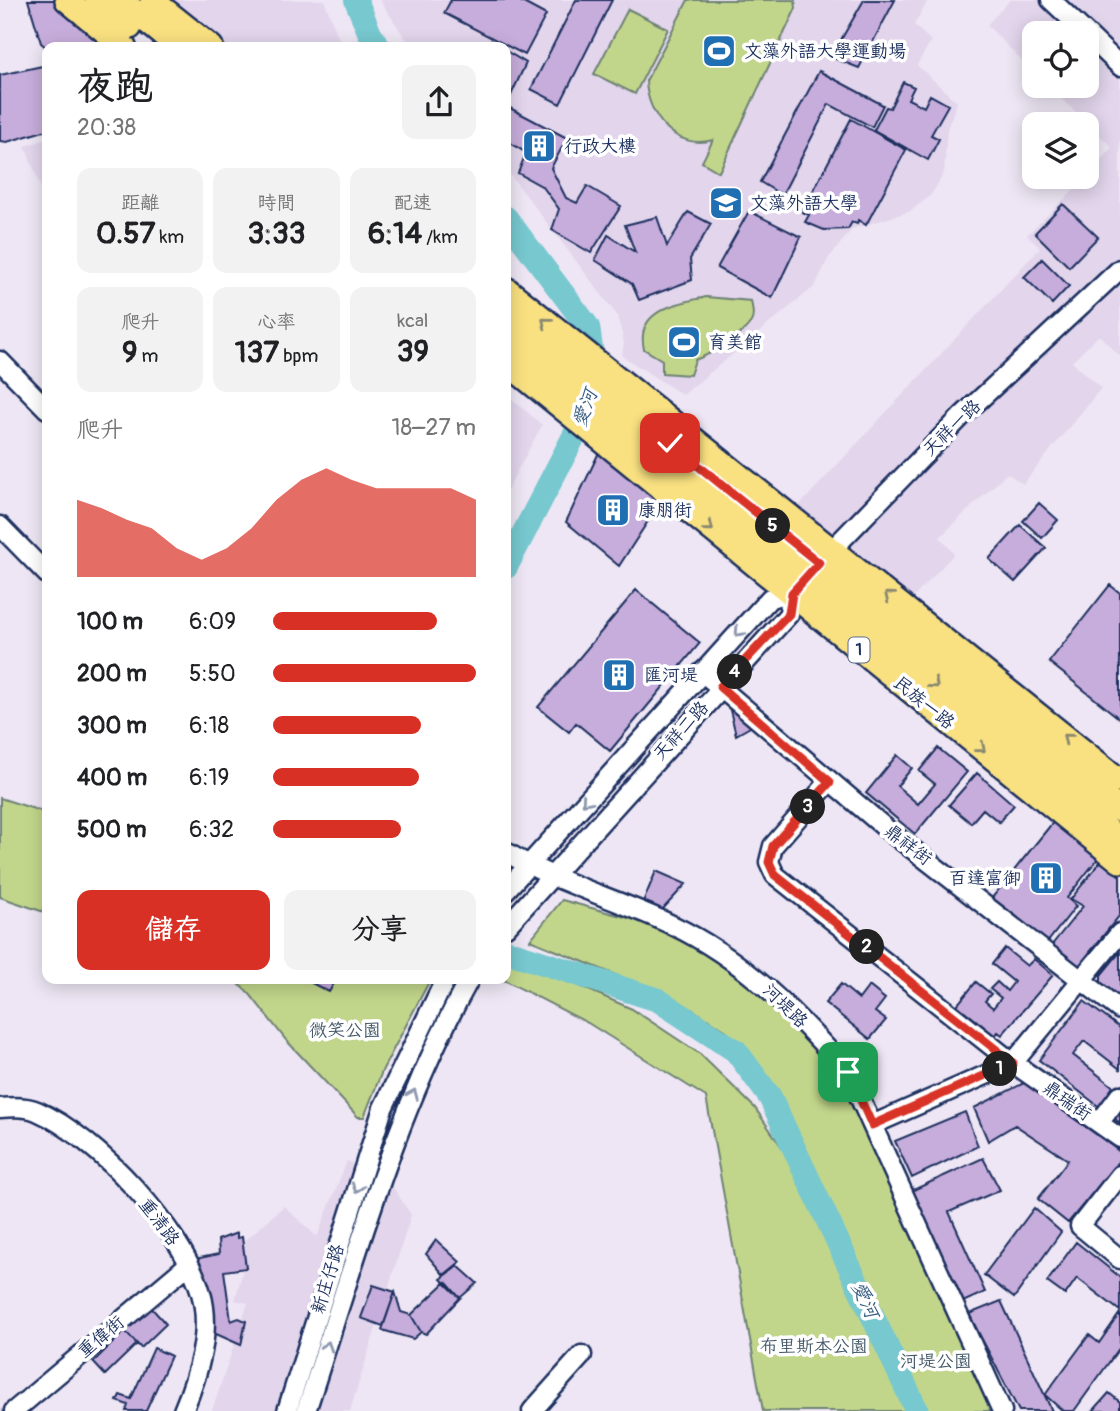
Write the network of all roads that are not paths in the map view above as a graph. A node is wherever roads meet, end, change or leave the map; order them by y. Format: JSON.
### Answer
{"nodes":[{"id":1,"x":97,"y":0,"type":"edge"},
{"id":2,"x":121,"y":0,"type":"edge"},
{"id":3,"x":152,"y":0,"type":"edge"},
{"id":4,"x":1051,"y":0,"type":"edge"},
{"id":5,"x":71,"y":1,"type":"edge"},
{"id":6,"x":1073,"y":21,"type":"edge"},
{"id":7,"x":118,"y":42,"type":"edge"},
{"id":8,"x":149,"y":42,"type":"edge"},
{"id":9,"x":172,"y":42,"type":"edge"},
{"id":10,"x":204,"y":42,"type":"edge"},
{"id":11,"x":1099,"y":46,"type":"edge"},
{"id":12,"x":1120,"y":66,"type":"edge"},
{"id":13,"x":1120,"y":270,"type":"edge"},
{"id":14,"x":511,"y":296,"type":"edge"},
{"id":15,"x":511,"y":319,"type":"edge"},
{"id":16,"x":511,"y":337,"type":"edge"},
{"id":17,"x":0,"y":361,"type":"edge"},
{"id":18,"x":511,"y":363,"type":"edge"},
{"id":19,"x":573,"y":379,"type":"junction"},
{"id":20,"x":42,"y":404,"type":"edge"},
{"id":21,"x":612,"y":418,"type":"junction"},
{"id":22,"x":0,"y":526,"type":"edge"},
{"id":23,"x":42,"y":569,"type":"edge"},
{"id":24,"x":812,"y":571,"type":"junction"},
{"id":25,"x":702,"y":672,"type":"junction"},
{"id":26,"x":720,"y":687,"type":"junction"},
{"id":27,"x":1120,"y":781,"type":"edge"},
{"id":28,"x":830,"y":782,"type":"junction"},
{"id":29,"x":1120,"y":810,"type":"edge"},
{"id":30,"x":1120,"y":840,"type":"edge"},
{"id":31,"x":511,"y":855,"type":"edge"},
{"id":32,"x":1120,"y":861,"type":"edge"},
{"id":33,"x":528,"y":866,"type":"junction"},
{"id":34,"x":548,"y":877,"type":"junction"},
{"id":35,"x":511,"y":885,"type":"edge"},
{"id":36,"x":511,"y":920,"type":"edge"},
{"id":37,"x":1120,"y":933,"type":"edge"},
{"id":38,"x":1080,"y":979,"type":"junction"},
{"id":39,"x":443,"y":984,"type":"edge"},
{"id":40,"x":467,"y":984,"type":"edge"},
{"id":41,"x":1120,"y":1010,"type":"edge"},
{"id":42,"x":1013,"y":1063,"type":"junction"},
{"id":43,"x":1120,"y":1095,"type":"edge"},
{"id":44,"x":0,"y":1108,"type":"edge"},
{"id":45,"x":1099,"y":1123,"type":"junction"},
{"id":46,"x":872,"y":1125,"type":"junction"},
{"id":47,"x":1120,"y":1138,"type":"edge"},
{"id":48,"x":1120,"y":1175,"type":"edge"},
{"id":49,"x":1120,"y":1259,"type":"edge"},
{"id":50,"x":189,"y":1264,"type":"junction"},
{"id":51,"x":582,"y":1355,"type":"dead end"},
{"id":52,"x":14,"y":1411,"type":"edge"},
{"id":53,"x":183,"y":1411,"type":"edge"},
{"id":54,"x":287,"y":1411,"type":"edge"},
{"id":55,"x":306,"y":1411,"type":"edge"},
{"id":56,"x":532,"y":1411,"type":"edge"},
{"id":57,"x":1002,"y":1411,"type":"edge"}],
"edges":[{"from":1,"to":8,"type":"main road"},
{"from":2,"to":9,"type":"main road"},
{"from":3,"to":10,"type":"main road"},
{"from":4,"to":6,"type":"street"},
{"from":5,"to":7,"type":"main road"},
{"from":11,"to":12,"type":"street"},
{"from":13,"to":24,"type":"street","name":"天祥一路"},
{"from":19,"to":14,"type":"main road","number":"1","one_way":true},
{"from":15,"to":19,"type":"main road","number":"1"},
{"from":16,"to":19,"type":"main road","number":"1"},
{"from":17,"to":20,"type":"street"},
{"from":18,"to":19,"type":"main road","number":"1"},
{"from":19,"to":21,"type":"main road","number":"1"},
{"from":19,"to":21,"type":"main road","number":"1"},
{"from":21,"to":24,"type":"main road","name":"民族一路","number":"1","one_way":true},
{"from":21,"to":24,"type":"main road","name":"民族一路","number":"1"},
{"from":22,"to":23,"type":"street"},
{"from":24,"to":25,"type":"street","name":"天祥二路","one_way":true},
{"from":24,"to":26,"type":"street","name":"天祥二路"},
{"from":27,"to":24,"type":"main road","name":"民族一路","number":"1","one_way":true},
{"from":24,"to":29,"type":"main road","name":"民族一路","number":"1"},
{"from":24,"to":30,"type":"main road","name":"民族一路","number":"1","one_way":true},
{"from":24,"to":32,"type":"main road","name":"民族一路","number":"1","one_way":true},
{"from":25,"to":26,"type":"street","name":"鼎祥街"},
{"from":25,"to":33,"type":"street","name":"天祥二路","one_way":true},
{"from":26,"to":28,"type":"street","name":"鼎祥街"},
{"from":26,"to":34,"type":"street","name":"天祥二路"},
{"from":28,"to":38,"type":"street","name":"鼎祥街"},
{"from":28,"to":42,"type":"street","name":"鼎瑞街"},
{"from":31,"to":33,"type":"street","name":"河堤路"},
{"from":33,"to":34,"type":"street","name":"河堤路"},
{"from":33,"to":35,"type":"street","name":"天祥二路"},
{"from":34,"to":36,"type":"street","name":"天祥二路"},
{"from":34,"to":46,"type":"street","name":"河堤路"},
{"from":37,"to":38,"type":"street"},
{"from":38,"to":41,"type":"street","name":"鼎祥街"},
{"from":38,"to":42,"type":"street"},
{"from":39,"to":54,"type":"street","name":"新庄仔路","one_way":true},
{"from":55,"to":40,"type":"street","name":"新庄仔路","one_way":true},
{"from":42,"to":45,"type":"street","name":"鼎瑞街"},
{"from":42,"to":46,"type":"street"},
{"from":43,"to":45,"type":"street"},
{"from":44,"to":50,"type":"street","name":"重清路"},
{"from":45,"to":47,"type":"street","name":"鼎瑞街"},
{"from":46,"to":57,"type":"street","name":"河堤路"},
{"from":48,"to":49,"type":"street"},
{"from":50,"to":52,"type":"street","name":"重偉街"},
{"from":50,"to":53,"type":"street","name":"重清路"},
{"from":51,"to":56,"type":"street"}]}
